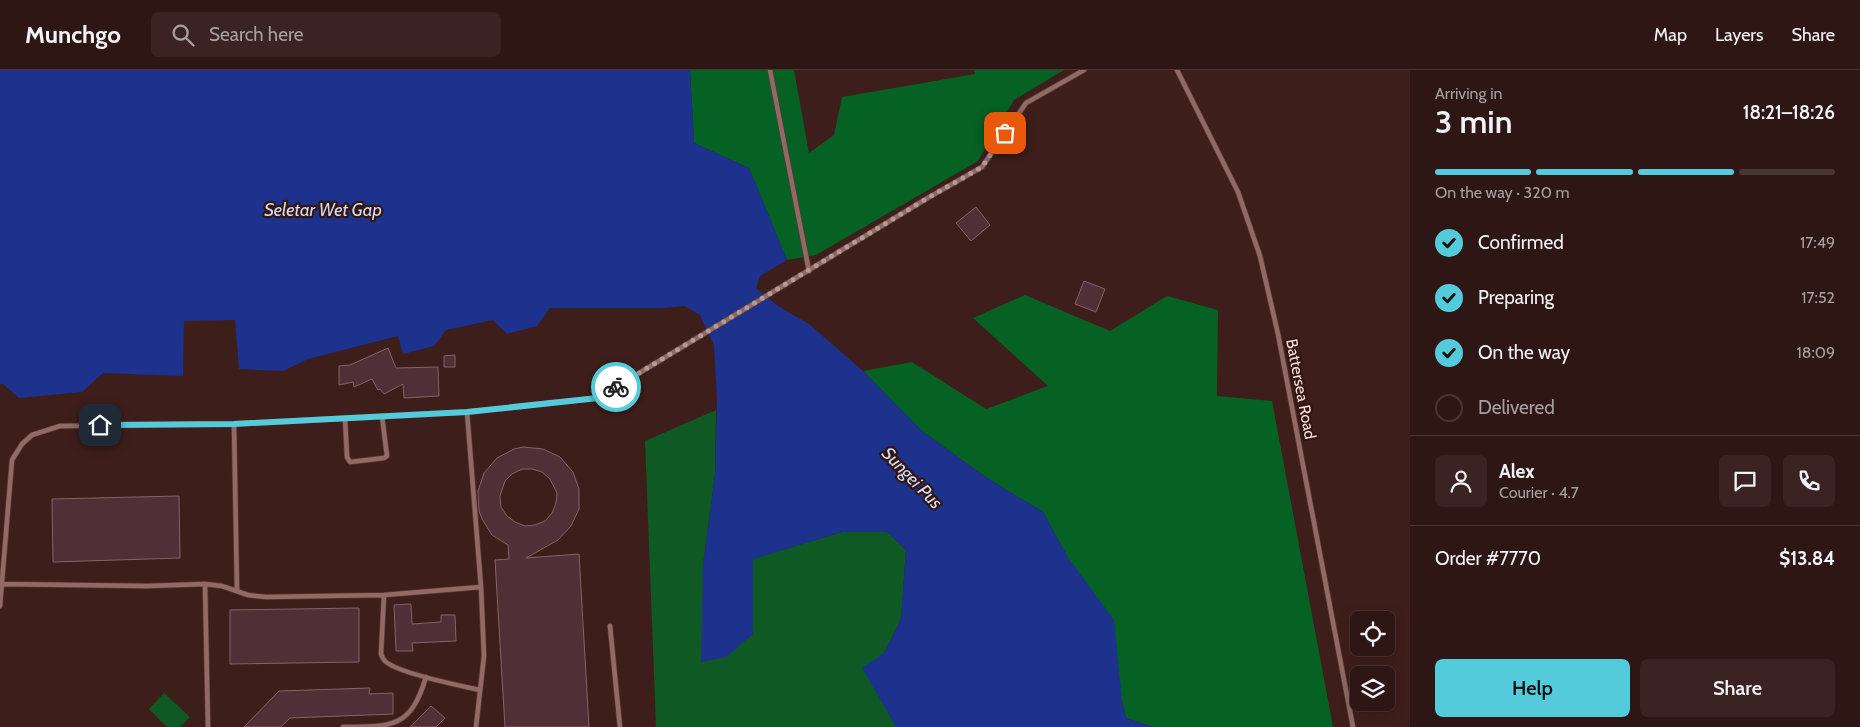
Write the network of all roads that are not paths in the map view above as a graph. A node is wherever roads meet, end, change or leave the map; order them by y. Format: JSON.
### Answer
{"nodes":[{"id":1,"x":770,"y":70,"type":"edge"},
{"id":2,"x":1084,"y":70,"type":"edge"},
{"id":3,"x":1177,"y":70,"type":"edge"},
{"id":4,"x":809,"y":271,"type":"junction"},
{"id":5,"x":467,"y":412,"type":"junction"},
{"id":6,"x":382,"y":416,"type":"junction"},
{"id":7,"x":344,"y":418,"type":"junction"},
{"id":8,"x":234,"y":424,"type":"junction"},
{"id":9,"x":1,"y":584,"type":"edge"},
{"id":10,"x":205,"y":584,"type":"junction"},
{"id":11,"x":482,"y":587,"type":"junction"},
{"id":12,"x":237,"y":591,"type":"junction"},
{"id":13,"x":384,"y":595,"type":"junction"},
{"id":14,"x":0,"y":606,"type":"edge"},
{"id":15,"x":610,"y":626,"type":"dead end"},
{"id":16,"x":426,"y":677,"type":"junction"},
{"id":17,"x":480,"y":690,"type":"junction"},
{"id":18,"x":208,"y":727,"type":"edge"},
{"id":19,"x":343,"y":727,"type":"edge"},
{"id":20,"x":476,"y":727,"type":"edge"},
{"id":21,"x":620,"y":727,"type":"edge"},
{"id":22,"x":1353,"y":727,"type":"edge"}],
"edges":[{"from":1,"to":4,"type":"lane"},
{"from":2,"to":4,"type":"lane"},
{"from":3,"to":22,"type":"lane","name":"Battersea Road"},
{"from":4,"to":5,"type":"lane"},
{"from":5,"to":6,"type":"lane"},
{"from":5,"to":11,"type":"lane"},
{"from":6,"to":7,"type":"lane"},
{"from":6,"to":7,"type":"lane"},
{"from":7,"to":8,"type":"lane"},
{"from":8,"to":9,"type":"lane"},
{"from":8,"to":12,"type":"lane"},
{"from":9,"to":10,"type":"lane"},
{"from":9,"to":14,"type":"lane"},
{"from":10,"to":12,"type":"lane"},
{"from":10,"to":18,"type":"lane"},
{"from":11,"to":13,"type":"lane"},
{"from":11,"to":17,"type":"lane"},
{"from":12,"to":13,"type":"lane"},
{"from":13,"to":16,"type":"lane"},
{"from":15,"to":21,"type":"lane"},
{"from":16,"to":17,"type":"lane"},
{"from":16,"to":19,"type":"lane"},
{"from":17,"to":20,"type":"lane"}]}
